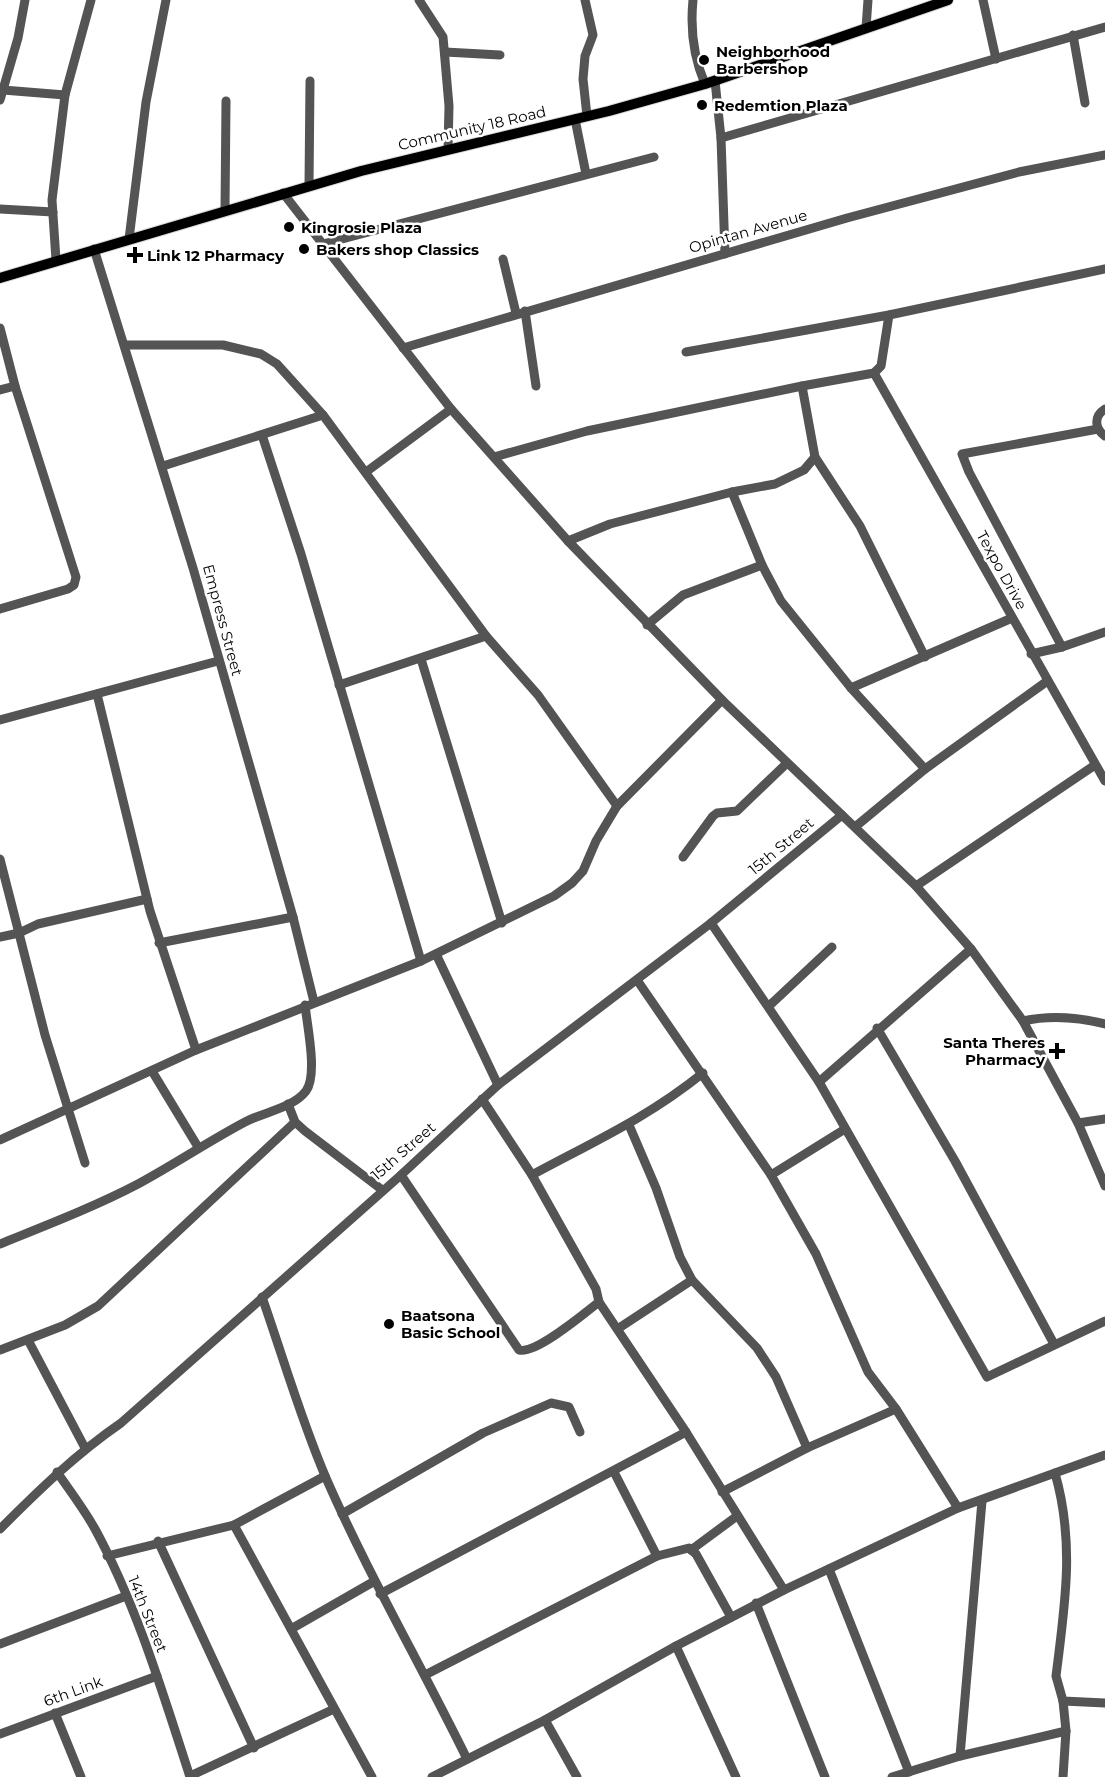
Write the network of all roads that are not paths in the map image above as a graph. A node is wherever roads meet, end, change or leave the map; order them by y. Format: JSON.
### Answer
{"nodes":[{"id":1,"x":25,"y":0,"type":"edge"},
{"id":2,"x":91,"y":0,"type":"edge"},
{"id":3,"x":166,"y":0,"type":"edge"},
{"id":4,"x":419,"y":0,"type":"edge"},
{"id":5,"x":585,"y":0,"type":"edge"},
{"id":6,"x":693,"y":0,"type":"edge"},
{"id":7,"x":868,"y":0,"type":"edge"},
{"id":8,"x":948,"y":0,"type":"edge"},
{"id":9,"x":982,"y":0,"type":"edge"},
{"id":10,"x":1105,"y":27,"type":"edge"},
{"id":11,"x":866,"y":28,"type":"junction"},
{"id":12,"x":1073,"y":35,"type":"junction"},
{"id":13,"x":445,"y":52,"type":"junction"},
{"id":14,"x":500,"y":55,"type":"dead end"},
{"id":15,"x":996,"y":59,"type":"junction"},
{"id":16,"x":310,"y":81,"type":"dead end"},
{"id":17,"x":710,"y":82,"type":"junction"},
{"id":18,"x":2,"y":95,"type":"edge"},
{"id":19,"x":65,"y":95,"type":"junction"},
{"id":20,"x":226,"y":100,"type":"dead end"},
{"id":21,"x":1085,"y":103,"type":"dead end"},
{"id":22,"x":587,"y":116,"type":"junction"},
{"id":23,"x":575,"y":119,"type":"junction"},
{"id":24,"x":721,"y":138,"type":"junction"},
{"id":25,"x":448,"y":149,"type":"junction"},
{"id":26,"x":1105,"y":155,"type":"edge"},
{"id":27,"x":654,"y":157,"type":"dead end"},
{"id":28,"x":586,"y":174,"type":"junction"},
{"id":29,"x":309,"y":185,"type":"junction"},
{"id":30,"x":283,"y":193,"type":"junction"},
{"id":31,"x":0,"y":209,"type":"edge"},
{"id":32,"x":225,"y":210,"type":"junction"},
{"id":33,"x":53,"y":212,"type":"junction"},
{"id":34,"x":129,"y":239,"type":"junction"},
{"id":35,"x":322,"y":244,"type":"junction"},
{"id":36,"x":94,"y":249,"type":"junction"},
{"id":37,"x":725,"y":254,"type":"junction"},
{"id":38,"x":503,"y":259,"type":"dead end"},
{"id":39,"x":56,"y":260,"type":"junction"},
{"id":40,"x":1105,"y":269,"type":"edge"},
{"id":41,"x":0,"y":278,"type":"edge"},
{"id":42,"x":521,"y":312,"type":"junction"},
{"id":43,"x":889,"y":315,"type":"junction"},
{"id":44,"x":0,"y":328,"type":"edge"},
{"id":45,"x":125,"y":345,"type":"junction"},
{"id":46,"x":403,"y":348,"type":"junction"},
{"id":47,"x":686,"y":351,"type":"dead end"},
{"id":48,"x":874,"y":373,"type":"junction"},
{"id":49,"x":15,"y":386,"type":"junction"},
{"id":50,"x":536,"y":386,"type":"dead end"},
{"id":51,"x":802,"y":386,"type":"junction"},
{"id":52,"x":0,"y":390,"type":"edge"},
{"id":53,"x":451,"y":409,"type":"junction"},
{"id":54,"x":1105,"y":409,"type":"edge"},
{"id":55,"x":322,"y":415,"type":"junction"},
{"id":56,"x":1098,"y":429,"type":"junction"},
{"id":57,"x":262,"y":435,"type":"junction"},
{"id":58,"x":1105,"y":436,"type":"edge"},
{"id":59,"x":494,"y":457,"type":"junction"},
{"id":60,"x":815,"y":457,"type":"junction"},
{"id":61,"x":163,"y":466,"type":"junction"},
{"id":62,"x":366,"y":472,"type":"junction"},
{"id":63,"x":732,"y":492,"type":"junction"},
{"id":64,"x":568,"y":542,"type":"junction"},
{"id":65,"x":762,"y":565,"type":"junction"},
{"id":66,"x":0,"y":609,"type":"edge"},
{"id":67,"x":1012,"y":618,"type":"junction"},
{"id":68,"x":647,"y":626,"type":"junction"},
{"id":69,"x":1104,"y":633,"type":"edge"},
{"id":70,"x":486,"y":636,"type":"junction"},
{"id":71,"x":1062,"y":647,"type":"junction"},
{"id":72,"x":1031,"y":654,"type":"junction"},
{"id":73,"x":925,"y":657,"type":"junction"},
{"id":74,"x":421,"y":658,"type":"junction"},
{"id":75,"x":218,"y":661,"type":"junction"},
{"id":76,"x":1046,"y":682,"type":"junction"},
{"id":77,"x":339,"y":685,"type":"junction"},
{"id":78,"x":850,"y":688,"type":"junction"},
{"id":79,"x":97,"y":694,"type":"junction"},
{"id":80,"x":722,"y":700,"type":"junction"},
{"id":81,"x":0,"y":720,"type":"edge"},
{"id":82,"x":786,"y":764,"type":"junction"},
{"id":83,"x":1095,"y":765,"type":"junction"},
{"id":84,"x":925,"y":769,"type":"junction"},
{"id":85,"x":1105,"y":781,"type":"edge"},
{"id":86,"x":617,"y":806,"type":"junction"},
{"id":87,"x":842,"y":815,"type":"junction"},
{"id":88,"x":855,"y":826,"type":"junction"},
{"id":89,"x":683,"y":857,"type":"dead end"},
{"id":90,"x":0,"y":859,"type":"edge"},
{"id":91,"x":916,"y":886,"type":"junction"},
{"id":92,"x":147,"y":899,"type":"junction"},
{"id":93,"x":293,"y":917,"type":"junction"},
{"id":94,"x":502,"y":923,"type":"junction"},
{"id":95,"x":711,"y":923,"type":"junction"},
{"id":96,"x":19,"y":933,"type":"junction"},
{"id":97,"x":0,"y":937,"type":"edge"},
{"id":98,"x":159,"y":943,"type":"junction"},
{"id":99,"x":832,"y":947,"type":"dead end"},
{"id":100,"x":970,"y":949,"type":"junction"},
{"id":101,"x":436,"y":954,"type":"junction"},
{"id":102,"x":421,"y":961,"type":"junction"},
{"id":103,"x":637,"y":980,"type":"junction"},
{"id":104,"x":309,"y":1004,"type":"junction"},
{"id":105,"x":769,"y":1006,"type":"junction"},
{"id":106,"x":1023,"y":1020,"type":"junction"},
{"id":107,"x":1105,"y":1024,"type":"edge"},
{"id":108,"x":877,"y":1028,"type":"junction"},
{"id":109,"x":196,"y":1050,"type":"junction"},
{"id":110,"x":152,"y":1071,"type":"junction"},
{"id":111,"x":703,"y":1073,"type":"junction"},
{"id":112,"x":819,"y":1082,"type":"junction"},
{"id":113,"x":498,"y":1085,"type":"junction"},
{"id":114,"x":482,"y":1099,"type":"junction"},
{"id":115,"x":288,"y":1104,"type":"junction"},
{"id":116,"x":68,"y":1108,"type":"junction"},
{"id":117,"x":1105,"y":1119,"type":"edge"},
{"id":118,"x":296,"y":1122,"type":"junction"},
{"id":119,"x":1078,"y":1123,"type":"junction"},
{"id":120,"x":629,"y":1125,"type":"junction"},
{"id":121,"x":845,"y":1129,"type":"junction"},
{"id":122,"x":0,"y":1140,"type":"edge"},
{"id":123,"x":198,"y":1147,"type":"junction"},
{"id":124,"x":85,"y":1163,"type":"dead end"},
{"id":125,"x":401,"y":1175,"type":"junction"},
{"id":126,"x":532,"y":1175,"type":"junction"},
{"id":127,"x":771,"y":1175,"type":"junction"},
{"id":128,"x":1105,"y":1186,"type":"edge"},
{"id":129,"x":381,"y":1189,"type":"junction"},
{"id":130,"x":0,"y":1244,"type":"edge"},
{"id":131,"x":692,"y":1280,"type":"junction"},
{"id":132,"x":262,"y":1297,"type":"junction"},
{"id":133,"x":599,"y":1302,"type":"junction"},
{"id":134,"x":1105,"y":1321,"type":"edge"},
{"id":135,"x":619,"y":1328,"type":"junction"},
{"id":136,"x":28,"y":1340,"type":"junction"},
{"id":137,"x":1054,"y":1344,"type":"junction"},
{"id":138,"x":0,"y":1350,"type":"edge"},
{"id":139,"x":896,"y":1409,"type":"junction"},
{"id":140,"x":580,"y":1432,"type":"dead end"},
{"id":141,"x":686,"y":1432,"type":"junction"},
{"id":142,"x":85,"y":1448,"type":"junction"},
{"id":143,"x":807,"y":1448,"type":"junction"},
{"id":144,"x":1105,"y":1455,"type":"edge"},
{"id":145,"x":57,"y":1472,"type":"junction"},
{"id":146,"x":614,"y":1472,"type":"junction"},
{"id":147,"x":1055,"y":1473,"type":"junction"},
{"id":148,"x":325,"y":1476,"type":"junction"},
{"id":149,"x":722,"y":1492,"type":"junction"},
{"id":150,"x":982,"y":1501,"type":"junction"},
{"id":151,"x":958,"y":1508,"type":"junction"},
{"id":152,"x":342,"y":1514,"type":"junction"},
{"id":153,"x":737,"y":1516,"type":"junction"},
{"id":154,"x":234,"y":1525,"type":"junction"},
{"id":155,"x":0,"y":1529,"type":"edge"},
{"id":156,"x":158,"y":1541,"type":"junction"},
{"id":157,"x":691,"y":1550,"type":"junction"},
{"id":158,"x":108,"y":1556,"type":"junction"},
{"id":159,"x":657,"y":1556,"type":"junction"},
{"id":160,"x":829,"y":1569,"type":"junction"},
{"id":161,"x":374,"y":1582,"type":"junction"},
{"id":162,"x":784,"y":1590,"type":"junction"},
{"id":163,"x":380,"y":1594,"type":"junction"},
{"id":164,"x":126,"y":1596,"type":"junction"},
{"id":165,"x":756,"y":1603,"type":"junction"},
{"id":166,"x":731,"y":1617,"type":"junction"},
{"id":167,"x":291,"y":1629,"type":"junction"},
{"id":168,"x":0,"y":1644,"type":"edge"},
{"id":169,"x":676,"y":1646,"type":"junction"},
{"id":170,"x":425,"y":1675,"type":"junction"},
{"id":171,"x":157,"y":1676,"type":"junction"},
{"id":172,"x":1063,"y":1701,"type":"junction"},
{"id":173,"x":1105,"y":1703,"type":"edge"},
{"id":174,"x":334,"y":1709,"type":"junction"},
{"id":175,"x":55,"y":1713,"type":"junction"},
{"id":176,"x":545,"y":1720,"type":"junction"},
{"id":177,"x":1066,"y":1731,"type":"junction"},
{"id":178,"x":0,"y":1734,"type":"edge"},
{"id":179,"x":254,"y":1748,"type":"junction"},
{"id":180,"x":960,"y":1756,"type":"junction"},
{"id":181,"x":467,"y":1759,"type":"junction"},
{"id":182,"x":909,"y":1772,"type":"junction"},
{"id":183,"x":81,"y":1777,"type":"edge"},
{"id":184,"x":190,"y":1777,"type":"edge"},
{"id":185,"x":372,"y":1777,"type":"edge"},
{"id":186,"x":432,"y":1777,"type":"edge"},
{"id":187,"x":577,"y":1777,"type":"edge"},
{"id":188,"x":736,"y":1777,"type":"edge"},
{"id":189,"x":825,"y":1777,"type":"edge"},
{"id":190,"x":892,"y":1777,"type":"edge"},
{"id":191,"x":1064,"y":1777,"type":"edge"}],
"edges":[{"from":1,"to":18,"type":"street"},
{"from":2,"to":19,"type":"street"},
{"from":3,"to":34,"type":"street"},
{"from":4,"to":13,"type":"street"},
{"from":5,"to":22,"type":"street"},
{"from":6,"to":17,"type":"street"},
{"from":7,"to":11,"type":"street"},
{"from":8,"to":11,"type":"main road","name":"Community 18 Road"},
{"from":9,"to":15,"type":"street"},
{"from":10,"to":12,"type":"street"},
{"from":11,"to":17,"type":"main road","name":"Community 18 Road"},
{"from":12,"to":15,"type":"street"},
{"from":12,"to":21,"type":"street"},
{"from":13,"to":14,"type":"street"},
{"from":13,"to":25,"type":"street"},
{"from":15,"to":24,"type":"street"},
{"from":16,"to":29,"type":"street"},
{"from":17,"to":22,"type":"main road","name":"Community 18 Road"},
{"from":17,"to":24,"type":"street"},
{"from":18,"to":19,"type":"street"},
{"from":19,"to":33,"type":"street"},
{"from":20,"to":32,"type":"street"},
{"from":22,"to":23,"type":"main road","name":"Community 18 Road"},
{"from":23,"to":25,"type":"main road","name":"Community 18 Road"},
{"from":23,"to":28,"type":"street"},
{"from":24,"to":37,"type":"street"},
{"from":25,"to":29,"type":"main road","name":"Community 18 Road"},
{"from":26,"to":37,"type":"street","name":"Opintan Avenue"},
{"from":27,"to":28,"type":"street"},
{"from":28,"to":35,"type":"street"},
{"from":29,"to":30,"type":"main road","name":"Community 18 Road"},
{"from":30,"to":32,"type":"main road","name":"Community 18 Road"},
{"from":30,"to":35,"type":"street"},
{"from":31,"to":33,"type":"street"},
{"from":32,"to":34,"type":"main road","name":"Community 18 Road"},
{"from":33,"to":39,"type":"street"},
{"from":34,"to":36,"type":"main road","name":"Community 18 Road"},
{"from":35,"to":46,"type":"street"},
{"from":36,"to":39,"type":"main road","name":"Community 18 Road"},
{"from":36,"to":45,"type":"street","name":"Empress Street"},
{"from":37,"to":42,"type":"street","name":"Opintan Avenue"},
{"from":38,"to":42,"type":"street"},
{"from":39,"to":41,"type":"main road","name":"Community 18 Road"},
{"from":40,"to":43,"type":"street"},
{"from":42,"to":46,"type":"street","name":"Opintan Avenue"},
{"from":42,"to":50,"type":"street"},
{"from":43,"to":47,"type":"street"},
{"from":43,"to":48,"type":"street"},
{"from":44,"to":49,"type":"street"},
{"from":45,"to":55,"type":"street"},
{"from":45,"to":61,"type":"street","name":"Empress Street"},
{"from":46,"to":53,"type":"street"},
{"from":48,"to":51,"type":"street"},
{"from":48,"to":67,"type":"street","name":"Texpo Drive"},
{"from":49,"to":52,"type":"street"},
{"from":49,"to":66,"type":"street"},
{"from":51,"to":59,"type":"street"},
{"from":51,"to":60,"type":"street"},
{"from":53,"to":59,"type":"street"},
{"from":53,"to":62,"type":"street"},
{"from":54,"to":56,"type":"street"},
{"from":55,"to":57,"type":"street"},
{"from":55,"to":62,"type":"street"},
{"from":56,"to":58,"type":"street"},
{"from":56,"to":71,"type":"street"},
{"from":57,"to":61,"type":"street"},
{"from":57,"to":77,"type":"street"},
{"from":59,"to":64,"type":"street"},
{"from":60,"to":63,"type":"street"},
{"from":60,"to":73,"type":"street"},
{"from":61,"to":75,"type":"street","name":"Empress Street"},
{"from":62,"to":70,"type":"street"},
{"from":63,"to":64,"type":"street"},
{"from":63,"to":65,"type":"street"},
{"from":64,"to":68,"type":"street"},
{"from":65,"to":68,"type":"street"},
{"from":65,"to":78,"type":"street"},
{"from":67,"to":72,"type":"street","name":"Texpo Drive"},
{"from":67,"to":73,"type":"street"},
{"from":68,"to":80,"type":"street"},
{"from":69,"to":71,"type":"street"},
{"from":70,"to":74,"type":"street"},
{"from":70,"to":86,"type":"street"},
{"from":71,"to":72,"type":"street"},
{"from":72,"to":76,"type":"street","name":"Texpo Drive"},
{"from":73,"to":78,"type":"street"},
{"from":74,"to":77,"type":"street"},
{"from":74,"to":94,"type":"street"},
{"from":75,"to":79,"type":"street"},
{"from":75,"to":93,"type":"street","name":"Empress Street"},
{"from":76,"to":83,"type":"street","name":"Texpo Drive"},
{"from":76,"to":84,"type":"street"},
{"from":77,"to":102,"type":"street"},
{"from":78,"to":84,"type":"street"},
{"from":79,"to":81,"type":"street"},
{"from":79,"to":92,"type":"street"},
{"from":80,"to":82,"type":"street"},
{"from":80,"to":86,"type":"street"},
{"from":82,"to":87,"type":"street"},
{"from":82,"to":89,"type":"street"},
{"from":83,"to":85,"type":"street","name":"Texpo Drive"},
{"from":83,"to":91,"type":"street"},
{"from":84,"to":88,"type":"street"},
{"from":86,"to":94,"type":"street"},
{"from":87,"to":88,"type":"street"},
{"from":87,"to":95,"type":"street","name":"15th Street"},
{"from":88,"to":91,"type":"street"},
{"from":90,"to":96,"type":"street"},
{"from":91,"to":100,"type":"street"},
{"from":92,"to":96,"type":"street"},
{"from":92,"to":98,"type":"street"},
{"from":93,"to":98,"type":"street"},
{"from":93,"to":104,"type":"street","name":"Empress Street"},
{"from":94,"to":101,"type":"street"},
{"from":95,"to":103,"type":"street","name":"15th Street"},
{"from":95,"to":105,"type":"street"},
{"from":96,"to":97,"type":"street"},
{"from":96,"to":116,"type":"street"},
{"from":98,"to":109,"type":"street"},
{"from":99,"to":105,"type":"street"},
{"from":100,"to":106,"type":"street"},
{"from":100,"to":108,"type":"street"},
{"from":101,"to":102,"type":"street"},
{"from":101,"to":113,"type":"street"},
{"from":102,"to":104,"type":"street"},
{"from":103,"to":111,"type":"street"},
{"from":103,"to":113,"type":"street","name":"15th Street"},
{"from":104,"to":109,"type":"street"},
{"from":104,"to":115,"type":"street","name":"Empress Street"},
{"from":105,"to":112,"type":"street"},
{"from":106,"to":107,"type":"street"},
{"from":106,"to":119,"type":"street"},
{"from":108,"to":112,"type":"street"},
{"from":108,"to":137,"type":"street"},
{"from":109,"to":110,"type":"street"},
{"from":110,"to":116,"type":"street"},
{"from":110,"to":123,"type":"street"},
{"from":111,"to":120,"type":"street"},
{"from":111,"to":127,"type":"street"},
{"from":112,"to":121,"type":"street"},
{"from":113,"to":114,"type":"street","name":"15th Street"},
{"from":114,"to":125,"type":"street","name":"15th Street"},
{"from":114,"to":126,"type":"street"},
{"from":115,"to":118,"type":"street"},
{"from":115,"to":123,"type":"street"},
{"from":116,"to":122,"type":"street"},
{"from":116,"to":124,"type":"street"},
{"from":117,"to":119,"type":"street"},
{"from":118,"to":129,"type":"street"},
{"from":118,"to":136,"type":"street"},
{"from":119,"to":128,"type":"street"},
{"from":120,"to":126,"type":"street"},
{"from":120,"to":131,"type":"street"},
{"from":121,"to":127,"type":"street"},
{"from":121,"to":137,"type":"street"},
{"from":123,"to":130,"type":"street"},
{"from":125,"to":129,"type":"street","name":"15th Street"},
{"from":125,"to":133,"type":"street"},
{"from":126,"to":133,"type":"street"},
{"from":127,"to":139,"type":"street"},
{"from":129,"to":132,"type":"street","name":"15th Street"},
{"from":131,"to":135,"type":"street"},
{"from":131,"to":143,"type":"street"},
{"from":132,"to":142,"type":"street","name":"15th Street"},
{"from":132,"to":148,"type":"street"},
{"from":133,"to":135,"type":"street"},
{"from":134,"to":137,"type":"street"},
{"from":135,"to":141,"type":"street"},
{"from":136,"to":138,"type":"street"},
{"from":136,"to":142,"type":"street"},
{"from":139,"to":143,"type":"street"},
{"from":139,"to":151,"type":"street"},
{"from":140,"to":152,"type":"street"},
{"from":141,"to":146,"type":"street"},
{"from":141,"to":149,"type":"street"},
{"from":142,"to":145,"type":"street","name":"15th Street"},
{"from":143,"to":149,"type":"street"},
{"from":144,"to":147,"type":"street"},
{"from":145,"to":155,"type":"street","name":"15th Street"},
{"from":145,"to":158,"type":"street","name":"14th Street"},
{"from":146,"to":159,"type":"street"},
{"from":146,"to":163,"type":"street"},
{"from":147,"to":150,"type":"street"},
{"from":147,"to":172,"type":"street"},
{"from":148,"to":152,"type":"street"},
{"from":148,"to":154,"type":"street"},
{"from":149,"to":153,"type":"street"},
{"from":150,"to":151,"type":"street"},
{"from":150,"to":180,"type":"street"},
{"from":151,"to":160,"type":"street"},
{"from":152,"to":161,"type":"street"},
{"from":153,"to":157,"type":"street"},
{"from":153,"to":162,"type":"street"},
{"from":154,"to":156,"type":"street"},
{"from":154,"to":167,"type":"street"},
{"from":156,"to":158,"type":"street"},
{"from":156,"to":179,"type":"street"},
{"from":157,"to":159,"type":"street"},
{"from":157,"to":166,"type":"street"},
{"from":158,"to":164,"type":"street","name":"14th Street"},
{"from":159,"to":170,"type":"street"},
{"from":160,"to":162,"type":"street"},
{"from":160,"to":182,"type":"street"},
{"from":161,"to":163,"type":"street"},
{"from":161,"to":167,"type":"street"},
{"from":162,"to":165,"type":"street"},
{"from":163,"to":170,"type":"street"},
{"from":164,"to":168,"type":"street"},
{"from":164,"to":171,"type":"street","name":"14th Street"},
{"from":165,"to":166,"type":"street"},
{"from":165,"to":189,"type":"street"},
{"from":166,"to":169,"type":"street"},
{"from":167,"to":174,"type":"street"},
{"from":169,"to":176,"type":"street"},
{"from":169,"to":188,"type":"street"},
{"from":170,"to":181,"type":"street"},
{"from":171,"to":175,"type":"street","name":"6th Link"},
{"from":171,"to":184,"type":"street","name":"14th Street"},
{"from":172,"to":173,"type":"street"},
{"from":172,"to":177,"type":"street"},
{"from":174,"to":179,"type":"street"},
{"from":174,"to":185,"type":"street"},
{"from":175,"to":178,"type":"street","name":"6th Link"},
{"from":175,"to":183,"type":"street"},
{"from":176,"to":181,"type":"street"},
{"from":176,"to":187,"type":"street"},
{"from":177,"to":180,"type":"street"},
{"from":177,"to":191,"type":"street"},
{"from":179,"to":184,"type":"street"},
{"from":180,"to":182,"type":"street"},
{"from":181,"to":186,"type":"street"},
{"from":182,"to":190,"type":"street"}]}
